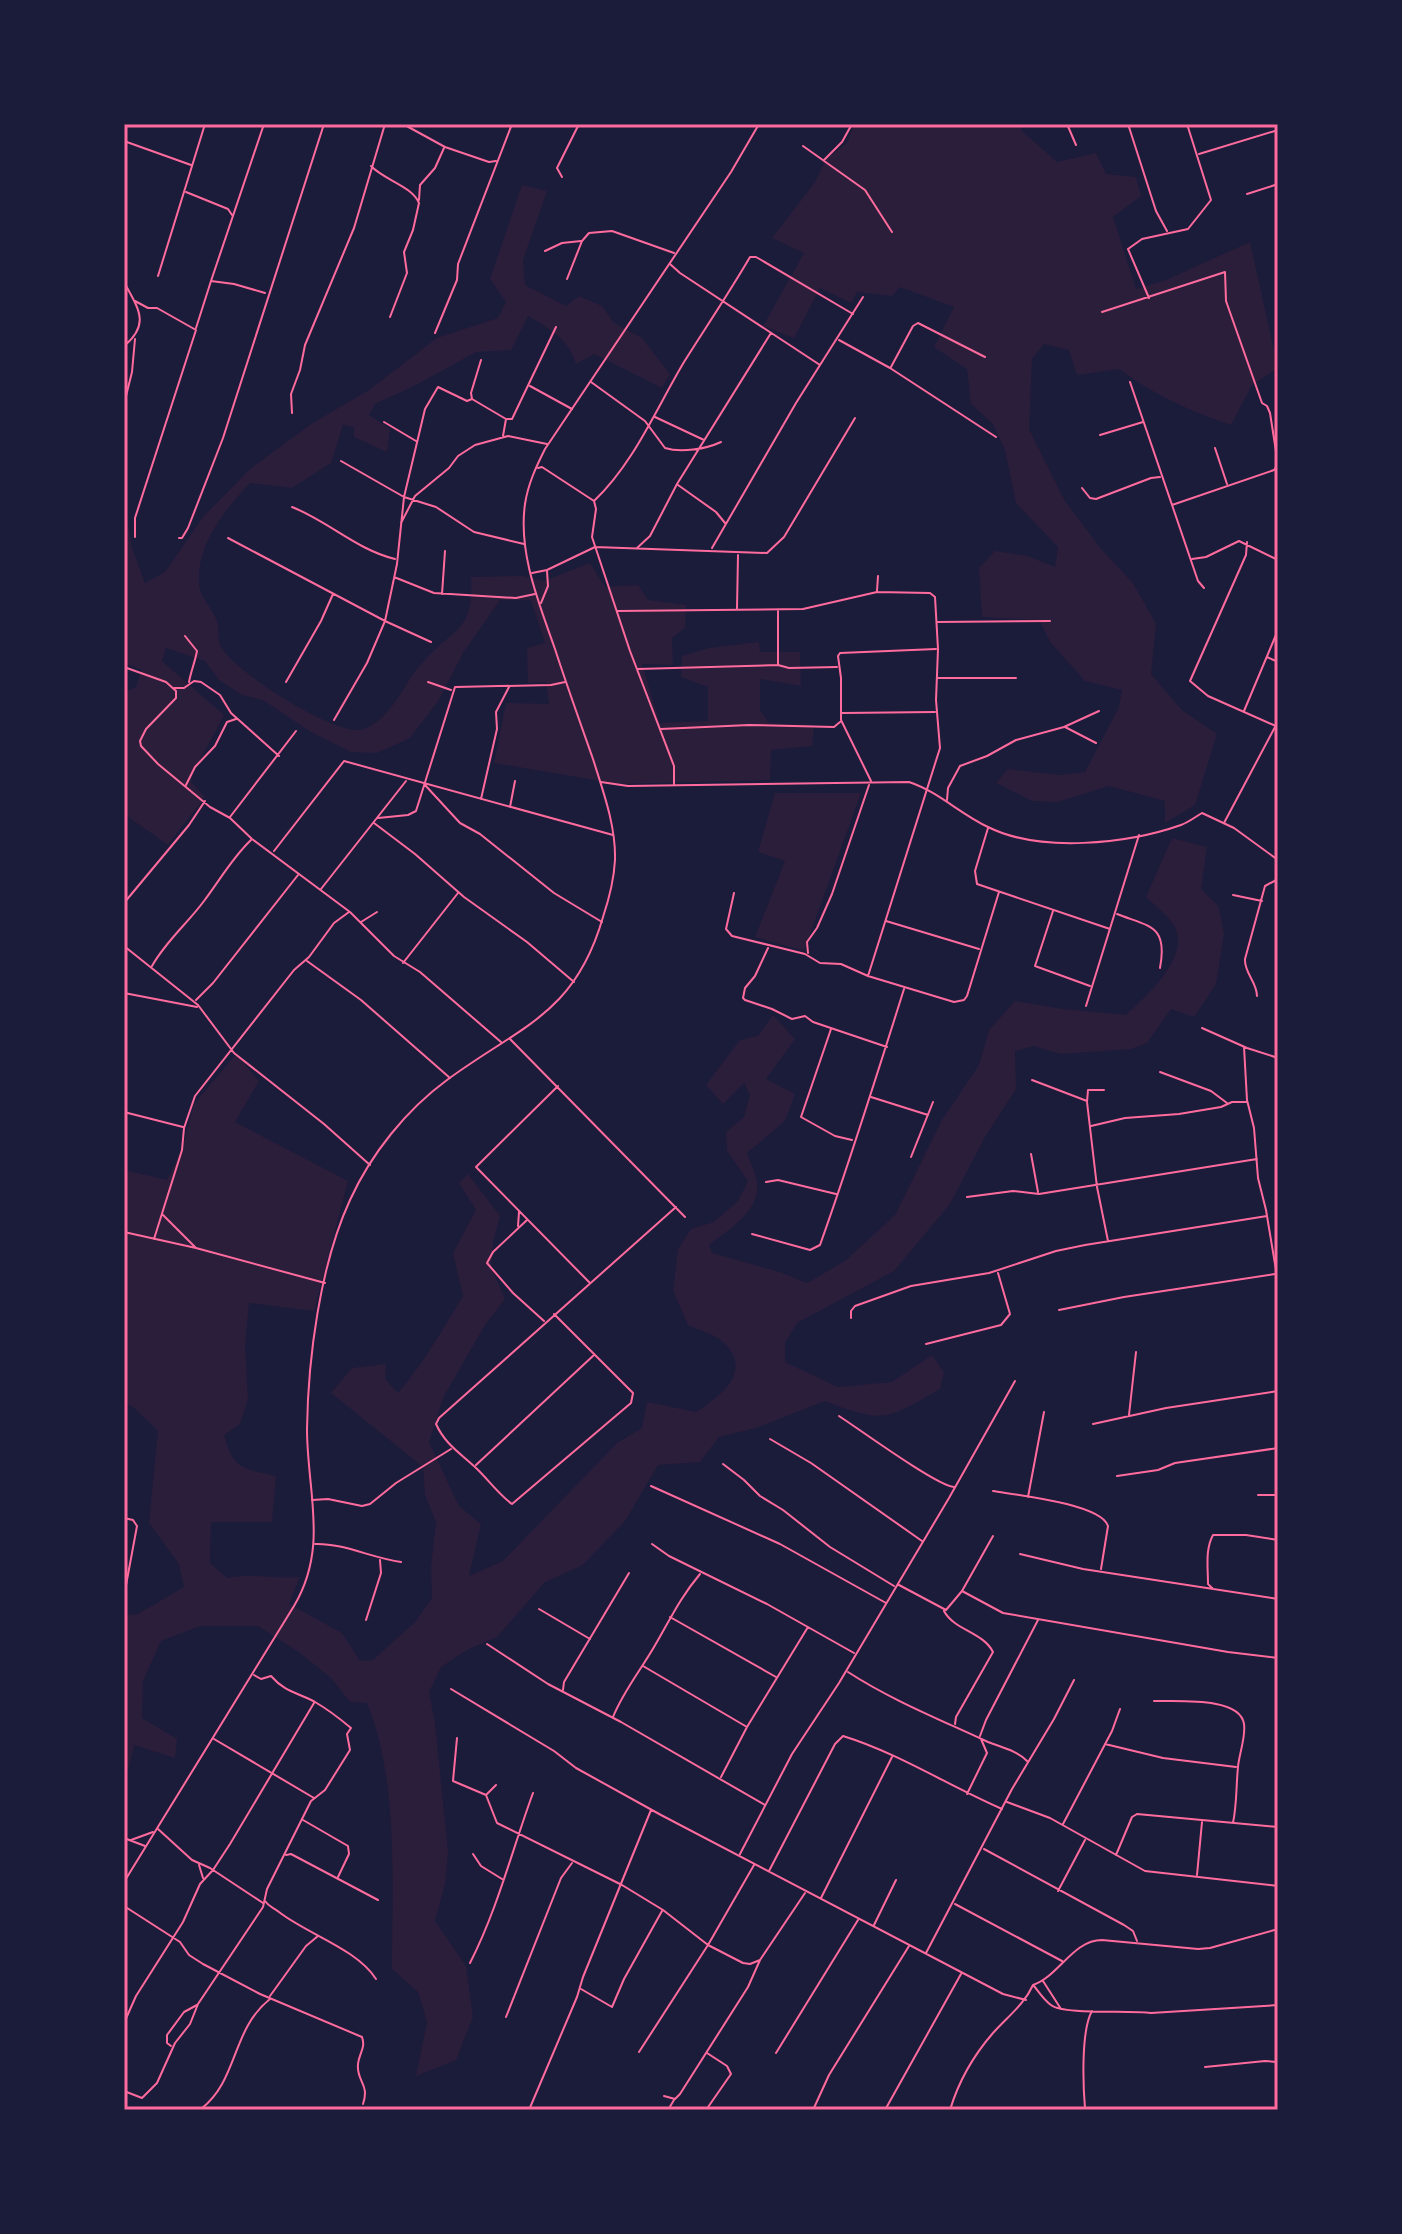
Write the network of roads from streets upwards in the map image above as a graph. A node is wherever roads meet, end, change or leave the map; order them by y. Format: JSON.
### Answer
{"nodes":[{"id":1,"x":126,"y":124,"type":"edge"},
{"id":2,"x":205,"y":124,"type":"edge"},
{"id":3,"x":264,"y":124,"type":"edge"},
{"id":4,"x":324,"y":124,"type":"edge"},
{"id":5,"x":385,"y":124,"type":"edge"},
{"id":6,"x":403,"y":124,"type":"edge"},
{"id":7,"x":512,"y":124,"type":"edge"},
{"id":8,"x":579,"y":124,"type":"edge"},
{"id":9,"x":759,"y":124,"type":"edge"},
{"id":10,"x":852,"y":124,"type":"edge"},
{"id":11,"x":1067,"y":124,"type":"edge"},
{"id":12,"x":1128,"y":124,"type":"edge"},
{"id":13,"x":1187,"y":124,"type":"edge"},
{"id":14,"x":124,"y":129,"type":"edge"},
{"id":15,"x":1278,"y":130,"type":"edge"},
{"id":16,"x":124,"y":141,"type":"edge"},
{"id":17,"x":1076,"y":145,"type":"dead end"},
{"id":18,"x":803,"y":146,"type":"dead end"},
{"id":19,"x":445,"y":147,"type":"junction"},
{"id":20,"x":1198,"y":154,"type":"junction"},
{"id":21,"x":497,"y":160,"type":"junction"},
{"id":22,"x":824,"y":160,"type":"junction"},
{"id":23,"x":371,"y":165,"type":"junction"},
{"id":24,"x":192,"y":166,"type":"junction"},
{"id":25,"x":562,"y":177,"type":"dead end"},
{"id":26,"x":1278,"y":184,"type":"edge"},
{"id":27,"x":185,"y":191,"type":"junction"},
{"id":28,"x":1247,"y":194,"type":"dead end"},
{"id":29,"x":419,"y":202,"type":"junction"},
{"id":30,"x":233,"y":217,"type":"junction"},
{"id":31,"x":892,"y":232,"type":"dead end"},
{"id":32,"x":1168,"y":233,"type":"junction"},
{"id":33,"x":582,"y":241,"type":"junction"},
{"id":34,"x":545,"y":251,"type":"dead end"},
{"id":35,"x":675,"y":253,"type":"junction"},
{"id":36,"x":669,"y":263,"type":"junction"},
{"id":37,"x":158,"y":276,"type":"dead end"},
{"id":38,"x":567,"y":279,"type":"dead end"},
{"id":39,"x":211,"y":281,"type":"junction"},
{"id":40,"x":124,"y":282,"type":"edge"},
{"id":41,"x":267,"y":295,"type":"junction"},
{"id":42,"x":863,"y":297,"type":"dead end"},
{"id":43,"x":1149,"y":298,"type":"junction"},
{"id":44,"x":135,"y":301,"type":"junction"},
{"id":45,"x":723,"y":301,"type":"junction"},
{"id":46,"x":1102,"y":312,"type":"dead end"},
{"id":47,"x":853,"y":314,"type":"junction"},
{"id":48,"x":390,"y":317,"type":"dead end"},
{"id":49,"x":556,"y":327,"type":"dead end"},
{"id":50,"x":196,"y":330,"type":"junction"},
{"id":51,"x":435,"y":333,"type":"dead end"},
{"id":52,"x":771,"y":333,"type":"junction"},
{"id":53,"x":135,"y":338,"type":"junction"},
{"id":54,"x":838,"y":339,"type":"junction"},
{"id":55,"x":124,"y":346,"type":"edge"},
{"id":56,"x":985,"y":357,"type":"dead end"},
{"id":57,"x":481,"y":360,"type":"dead end"},
{"id":58,"x":821,"y":365,"type":"junction"},
{"id":59,"x":890,"y":368,"type":"junction"},
{"id":60,"x":590,"y":382,"type":"junction"},
{"id":61,"x":1130,"y":382,"type":"dead end"},
{"id":62,"x":529,"y":385,"type":"junction"},
{"id":63,"x":472,"y":399,"type":"junction"},
{"id":64,"x":124,"y":404,"type":"edge"},
{"id":65,"x":572,"y":409,"type":"junction"},
{"id":66,"x":292,"y":413,"type":"dead end"},
{"id":67,"x":654,"y":417,"type":"junction"},
{"id":68,"x":855,"y":418,"type":"dead end"},
{"id":69,"x":506,"y":419,"type":"junction"},
{"id":70,"x":384,"y":422,"type":"dead end"},
{"id":71,"x":1143,"y":422,"type":"junction"},
{"id":72,"x":649,"y":426,"type":"junction"},
{"id":73,"x":1100,"y":435,"type":"dead end"},
{"id":74,"x":503,"y":436,"type":"junction"},
{"id":75,"x":996,"y":437,"type":"dead end"},
{"id":76,"x":704,"y":440,"type":"junction"},
{"id":77,"x":417,"y":441,"type":"junction"},
{"id":78,"x":721,"y":442,"type":"dead end"},
{"id":79,"x":549,"y":444,"type":"junction"},
{"id":80,"x":700,"y":448,"type":"junction"},
{"id":81,"x":1215,"y":448,"type":"dead end"},
{"id":82,"x":341,"y":461,"type":"dead end"},
{"id":83,"x":535,"y":469,"type":"junction"},
{"id":84,"x":1163,"y":477,"type":"junction"},
{"id":85,"x":677,"y":484,"type":"junction"},
{"id":86,"x":1228,"y":485,"type":"junction"},
{"id":87,"x":1082,"y":488,"type":"dead end"},
{"id":88,"x":1277,"y":490,"type":"edge"},
{"id":89,"x":1278,"y":496,"type":"edge"},
{"id":90,"x":404,"y":497,"type":"junction"},
{"id":91,"x":412,"y":499,"type":"junction"},
{"id":92,"x":594,"y":501,"type":"junction"},
{"id":93,"x":1172,"y":505,"type":"junction"},
{"id":94,"x":292,"y":507,"type":"dead end"},
{"id":95,"x":725,"y":523,"type":"junction"},
{"id":96,"x":400,"y":526,"type":"junction"},
{"id":97,"x":135,"y":537,"type":"dead end"},
{"id":98,"x":179,"y":538,"type":"dead end"},
{"id":99,"x":228,"y":538,"type":"dead end"},
{"id":100,"x":1247,"y":542,"type":"junction"},
{"id":101,"x":525,"y":544,"type":"junction"},
{"id":102,"x":595,"y":547,"type":"junction"},
{"id":103,"x":712,"y":548,"type":"dead end"},
{"id":104,"x":636,"y":549,"type":"junction"},
{"id":105,"x":445,"y":551,"type":"dead end"},
{"id":106,"x":738,"y":553,"type":"junction"},
{"id":107,"x":1192,"y":559,"type":"junction"},
{"id":108,"x":396,"y":560,"type":"junction"},
{"id":109,"x":1278,"y":560,"type":"edge"},
{"id":110,"x":547,"y":570,"type":"junction"},
{"id":111,"x":531,"y":573,"type":"junction"},
{"id":112,"x":878,"y":576,"type":"dead end"},
{"id":113,"x":394,"y":577,"type":"junction"},
{"id":114,"x":1204,"y":588,"type":"dead end"},
{"id":115,"x":877,"y":592,"type":"junction"},
{"id":116,"x":333,"y":594,"type":"junction"},
{"id":117,"x":442,"y":594,"type":"junction"},
{"id":118,"x":536,"y":594,"type":"junction"},
{"id":119,"x":540,"y":606,"type":"junction"},
{"id":120,"x":737,"y":610,"type":"junction"},
{"id":121,"x":778,"y":610,"type":"junction"},
{"id":122,"x":617,"y":611,"type":"junction"},
{"id":123,"x":385,"y":621,"type":"junction"},
{"id":124,"x":1050,"y":621,"type":"dead end"},
{"id":125,"x":936,"y":622,"type":"junction"},
{"id":126,"x":1278,"y":630,"type":"edge"},
{"id":127,"x":185,"y":636,"type":"dead end"},
{"id":128,"x":431,"y":642,"type":"dead end"},
{"id":129,"x":938,"y":649,"type":"junction"},
{"id":130,"x":1266,"y":656,"type":"junction"},
{"id":131,"x":1278,"y":662,"type":"edge"},
{"id":132,"x":778,"y":665,"type":"junction"},
{"id":133,"x":124,"y":667,"type":"edge"},
{"id":134,"x":838,"y":667,"type":"junction"},
{"id":135,"x":637,"y":669,"type":"junction"},
{"id":136,"x":937,"y":678,"type":"junction"},
{"id":137,"x":1016,"y":678,"type":"dead end"},
{"id":138,"x":566,"y":681,"type":"junction"},
{"id":139,"x":286,"y":682,"type":"dead end"},
{"id":140,"x":428,"y":682,"type":"dead end"},
{"id":141,"x":189,"y":683,"type":"junction"},
{"id":142,"x":509,"y":686,"type":"junction"},
{"id":143,"x":174,"y":688,"type":"junction"},
{"id":144,"x":452,"y":690,"type":"junction"},
{"id":145,"x":1099,"y":711,"type":"dead end"},
{"id":146,"x":937,"y":712,"type":"junction"},
{"id":147,"x":1244,"y":712,"type":"junction"},
{"id":148,"x":841,"y":713,"type":"junction"},
{"id":149,"x":239,"y":719,"type":"junction"},
{"id":150,"x":334,"y":720,"type":"dead end"},
{"id":151,"x":841,"y":720,"type":"junction"},
{"id":152,"x":1277,"y":726,"type":"edge"},
{"id":153,"x":1064,"y":727,"type":"junction"},
{"id":154,"x":659,"y":729,"type":"junction"},
{"id":155,"x":296,"y":731,"type":"dead end"},
{"id":156,"x":1096,"y":743,"type":"dead end"},
{"id":157,"x":279,"y":756,"type":"junction"},
{"id":158,"x":407,"y":780,"type":"junction"},
{"id":159,"x":515,"y":781,"type":"dead end"},
{"id":160,"x":600,"y":781,"type":"junction"},
{"id":161,"x":871,"y":783,"type":"junction"},
{"id":162,"x":424,"y":784,"type":"junction"},
{"id":163,"x":186,"y":786,"type":"junction"},
{"id":164,"x":674,"y":786,"type":"junction"},
{"id":165,"x":928,"y":789,"type":"junction"},
{"id":166,"x":481,"y":799,"type":"junction"},
{"id":167,"x":947,"y":800,"type":"junction"},
{"id":168,"x":206,"y":803,"type":"junction"},
{"id":169,"x":510,"y":807,"type":"junction"},
{"id":170,"x":230,"y":818,"type":"junction"},
{"id":171,"x":378,"y":818,"type":"junction"},
{"id":172,"x":374,"y":823,"type":"junction"},
{"id":173,"x":1224,"y":823,"type":"junction"},
{"id":174,"x":988,"y":827,"type":"junction"},
{"id":175,"x":614,"y":835,"type":"junction"},
{"id":176,"x":1139,"y":835,"type":"junction"},
{"id":177,"x":252,"y":839,"type":"junction"},
{"id":178,"x":1278,"y":849,"type":"edge"},
{"id":179,"x":273,"y":852,"type":"junction"},
{"id":180,"x":1274,"y":857,"type":"junction"},
{"id":181,"x":1278,"y":860,"type":"edge"},
{"id":182,"x":299,"y":874,"type":"junction"},
{"id":183,"x":1278,"y":879,"type":"edge"},
{"id":184,"x":320,"y":891,"type":"junction"},
{"id":185,"x":458,"y":892,"type":"junction"},
{"id":186,"x":999,"y":892,"type":"junction"},
{"id":187,"x":734,"y":893,"type":"dead end"},
{"id":188,"x":1233,"y":895,"type":"dead end"},
{"id":189,"x":1262,"y":901,"type":"junction"},
{"id":190,"x":124,"y":903,"type":"edge"},
{"id":191,"x":1053,"y":911,"type":"junction"},
{"id":192,"x":350,"y":912,"type":"junction"},
{"id":193,"x":377,"y":912,"type":"dead end"},
{"id":194,"x":1116,"y":913,"type":"junction"},
{"id":195,"x":885,"y":920,"type":"junction"},
{"id":196,"x":361,"y":922,"type":"junction"},
{"id":197,"x":602,"y":922,"type":"junction"},
{"id":198,"x":1110,"y":929,"type":"junction"},
{"id":199,"x":124,"y":946,"type":"edge"},
{"id":200,"x":768,"y":947,"type":"junction"},
{"id":201,"x":980,"y":949,"type":"junction"},
{"id":202,"x":810,"y":956,"type":"junction"},
{"id":203,"x":306,"y":960,"type":"junction"},
{"id":204,"x":403,"y":963,"type":"junction"},
{"id":205,"x":152,"y":967,"type":"junction"},
{"id":206,"x":1160,"y":968,"type":"dead end"},
{"id":207,"x":868,"y":976,"type":"junction"},
{"id":208,"x":574,"y":982,"type":"junction"},
{"id":209,"x":1091,"y":987,"type":"junction"},
{"id":210,"x":905,"y":988,"type":"junction"},
{"id":211,"x":124,"y":993,"type":"edge"},
{"id":212,"x":1257,"y":996,"type":"dead end"},
{"id":213,"x":194,"y":1002,"type":"junction"},
{"id":214,"x":1086,"y":1006,"type":"dead end"},
{"id":215,"x":200,"y":1007,"type":"junction"},
{"id":216,"x":831,"y":1028,"type":"junction"},
{"id":217,"x":1202,"y":1028,"type":"dead end"},
{"id":218,"x":509,"y":1038,"type":"junction"},
{"id":219,"x":502,"y":1043,"type":"junction"},
{"id":220,"x":887,"y":1047,"type":"junction"},
{"id":221,"x":1244,"y":1047,"type":"junction"},
{"id":222,"x":232,"y":1050,"type":"junction"},
{"id":223,"x":1278,"y":1058,"type":"edge"},
{"id":224,"x":1160,"y":1072,"type":"dead end"},
{"id":225,"x":450,"y":1078,"type":"junction"},
{"id":226,"x":1032,"y":1080,"type":"dead end"},
{"id":227,"x":558,"y":1086,"type":"junction"},
{"id":228,"x":1104,"y":1090,"type":"dead end"},
{"id":229,"x":870,"y":1097,"type":"junction"},
{"id":230,"x":933,"y":1102,"type":"dead end"},
{"id":231,"x":1087,"y":1102,"type":"junction"},
{"id":232,"x":1248,"y":1102,"type":"junction"},
{"id":233,"x":1228,"y":1103,"type":"junction"},
{"id":234,"x":124,"y":1112,"type":"edge"},
{"id":235,"x":928,"y":1115,"type":"junction"},
{"id":236,"x":1090,"y":1126,"type":"junction"},
{"id":237,"x":184,"y":1128,"type":"junction"},
{"id":238,"x":854,"y":1141,"type":"junction"},
{"id":239,"x":1031,"y":1154,"type":"dead end"},
{"id":240,"x":911,"y":1157,"type":"dead end"},
{"id":241,"x":1257,"y":1159,"type":"junction"},
{"id":242,"x":370,"y":1165,"type":"junction"},
{"id":243,"x":766,"y":1182,"type":"dead end"},
{"id":244,"x":1097,"y":1185,"type":"junction"},
{"id":245,"x":837,"y":1194,"type":"junction"},
{"id":246,"x":1039,"y":1194,"type":"junction"},
{"id":247,"x":967,"y":1197,"type":"dead end"},
{"id":248,"x":676,"y":1207,"type":"junction"},
{"id":249,"x":519,"y":1212,"type":"junction"},
{"id":250,"x":163,"y":1215,"type":"junction"},
{"id":251,"x":1267,"y":1216,"type":"junction"},
{"id":252,"x":685,"y":1217,"type":"dead end"},
{"id":253,"x":527,"y":1220,"type":"junction"},
{"id":254,"x":517,"y":1227,"type":"junction"},
{"id":255,"x":124,"y":1232,"type":"edge"},
{"id":256,"x":752,"y":1234,"type":"dead end"},
{"id":257,"x":186,"y":1237,"type":"junction"},
{"id":258,"x":154,"y":1239,"type":"junction"},
{"id":259,"x":1108,"y":1241,"type":"junction"},
{"id":260,"x":184,"y":1245,"type":"junction"},
{"id":261,"x":196,"y":1248,"type":"junction"},
{"id":262,"x":997,"y":1270,"type":"junction"},
{"id":263,"x":1277,"y":1274,"type":"edge"},
{"id":264,"x":589,"y":1282,"type":"junction"},
{"id":265,"x":1278,"y":1282,"type":"edge"},
{"id":266,"x":325,"y":1283,"type":"junction"},
{"id":267,"x":1059,"y":1310,"type":"dead end"},
{"id":268,"x":554,"y":1314,"type":"junction"},
{"id":269,"x":851,"y":1318,"type":"dead end"},
{"id":270,"x":544,"y":1322,"type":"junction"},
{"id":271,"x":926,"y":1344,"type":"dead end"},
{"id":272,"x":1136,"y":1352,"type":"dead end"},
{"id":273,"x":595,"y":1354,"type":"junction"},
{"id":274,"x":1015,"y":1381,"type":"dead end"},
{"id":275,"x":1278,"y":1391,"type":"edge"},
{"id":276,"x":1044,"y":1412,"type":"dead end"},
{"id":277,"x":839,"y":1416,"type":"dead end"},
{"id":278,"x":1129,"y":1416,"type":"junction"},
{"id":279,"x":1093,"y":1424,"type":"dead end"},
{"id":280,"x":770,"y":1439,"type":"dead end"},
{"id":281,"x":1278,"y":1448,"type":"edge"},
{"id":282,"x":452,"y":1449,"type":"junction"},
{"id":283,"x":723,"y":1464,"type":"dead end"},
{"id":284,"x":475,"y":1467,"type":"junction"},
{"id":285,"x":1117,"y":1476,"type":"dead end"},
{"id":286,"x":651,"y":1486,"type":"dead end"},
{"id":287,"x":948,"y":1487,"type":"junction"},
{"id":288,"x":955,"y":1487,"type":"junction"},
{"id":289,"x":993,"y":1491,"type":"dead end"},
{"id":290,"x":952,"y":1493,"type":"junction"},
{"id":291,"x":1258,"y":1495,"type":"dead end"},
{"id":292,"x":1278,"y":1495,"type":"edge"},
{"id":293,"x":1028,"y":1497,"type":"junction"},
{"id":294,"x":312,"y":1500,"type":"junction"},
{"id":295,"x":124,"y":1518,"type":"edge"},
{"id":296,"x":993,"y":1536,"type":"dead end"},
{"id":297,"x":1278,"y":1540,"type":"edge"},
{"id":298,"x":923,"y":1542,"type":"junction"},
{"id":299,"x":315,"y":1544,"type":"junction"},
{"id":300,"x":652,"y":1544,"type":"dead end"},
{"id":301,"x":1020,"y":1554,"type":"dead end"},
{"id":302,"x":379,"y":1559,"type":"junction"},
{"id":303,"x":401,"y":1562,"type":"dead end"},
{"id":304,"x":1100,"y":1570,"type":"junction"},
{"id":305,"x":629,"y":1573,"type":"dead end"},
{"id":306,"x":701,"y":1573,"type":"junction"},
{"id":307,"x":899,"y":1580,"type":"junction"},
{"id":308,"x":1208,"y":1584,"type":"junction"},
{"id":309,"x":901,"y":1585,"type":"junction"},
{"id":310,"x":896,"y":1586,"type":"junction"},
{"id":311,"x":1204,"y":1588,"type":"junction"},
{"id":312,"x":1213,"y":1589,"type":"junction"},
{"id":313,"x":962,"y":1591,"type":"junction"},
{"id":314,"x":124,"y":1596,"type":"edge"},
{"id":315,"x":1278,"y":1599,"type":"edge"},
{"id":316,"x":887,"y":1603,"type":"junction"},
{"id":317,"x":539,"y":1609,"type":"dead end"},
{"id":318,"x":944,"y":1611,"type":"junction"},
{"id":319,"x":670,"y":1617,"type":"junction"},
{"id":320,"x":1038,"y":1619,"type":"junction"},
{"id":321,"x":366,"y":1620,"type":"dead end"},
{"id":322,"x":809,"y":1627,"type":"junction"},
{"id":323,"x":591,"y":1640,"type":"junction"},
{"id":324,"x":487,"y":1644,"type":"dead end"},
{"id":325,"x":855,"y":1653,"type":"junction"},
{"id":326,"x":1278,"y":1658,"type":"edge"},
{"id":327,"x":642,"y":1665,"type":"junction"},
{"id":328,"x":846,"y":1670,"type":"junction"},
{"id":329,"x":252,"y":1674,"type":"junction"},
{"id":330,"x":777,"y":1678,"type":"junction"},
{"id":331,"x":1074,"y":1680,"type":"dead end"},
{"id":332,"x":451,"y":1689,"type":"dead end"},
{"id":333,"x":563,"y":1691,"type":"junction"},
{"id":334,"x":1154,"y":1701,"type":"dead end"},
{"id":335,"x":314,"y":1702,"type":"junction"},
{"id":336,"x":1120,"y":1709,"type":"dead end"},
{"id":337,"x":613,"y":1717,"type":"junction"},
{"id":338,"x":956,"y":1725,"type":"junction"},
{"id":339,"x":747,"y":1727,"type":"junction"},
{"id":340,"x":1109,"y":1736,"type":"junction"},
{"id":341,"x":980,"y":1737,"type":"junction"},
{"id":342,"x":212,"y":1738,"type":"junction"},
{"id":343,"x":457,"y":1738,"type":"dead end"},
{"id":344,"x":1105,"y":1744,"type":"junction"},
{"id":345,"x":1113,"y":1744,"type":"junction"},
{"id":346,"x":893,"y":1756,"type":"junction"},
{"id":347,"x":1028,"y":1762,"type":"junction"},
{"id":348,"x":1238,"y":1768,"type":"junction"},
{"id":349,"x":271,"y":1773,"type":"junction"},
{"id":350,"x":720,"y":1778,"type":"junction"},
{"id":351,"x":496,"y":1785,"type":"dead end"},
{"id":352,"x":533,"y":1793,"type":"dead end"},
{"id":353,"x":966,"y":1794,"type":"junction"},
{"id":354,"x":486,"y":1795,"type":"junction"},
{"id":355,"x":314,"y":1798,"type":"junction"},
{"id":356,"x":1006,"y":1802,"type":"junction"},
{"id":357,"x":766,"y":1806,"type":"junction"},
{"id":358,"x":652,"y":1809,"type":"junction"},
{"id":359,"x":1002,"y":1809,"type":"junction"},
{"id":360,"x":302,"y":1820,"type":"junction"},
{"id":361,"x":1202,"y":1821,"type":"junction"},
{"id":362,"x":1233,"y":1823,"type":"junction"},
{"id":363,"x":1062,"y":1825,"type":"junction"},
{"id":364,"x":1278,"y":1827,"type":"edge"},
{"id":365,"x":156,"y":1830,"type":"junction"},
{"id":366,"x":518,"y":1834,"type":"junction"},
{"id":367,"x":124,"y":1838,"type":"edge"},
{"id":368,"x":1086,"y":1838,"type":"junction"},
{"id":369,"x":131,"y":1840,"type":"junction"},
{"id":370,"x":146,"y":1846,"type":"junction"},
{"id":371,"x":290,"y":1849,"type":"junction"},
{"id":372,"x":983,"y":1849,"type":"junction"},
{"id":373,"x":291,"y":1854,"type":"junction"},
{"id":374,"x":473,"y":1854,"type":"dead end"},
{"id":375,"x":285,"y":1855,"type":"junction"},
{"id":376,"x":739,"y":1855,"type":"junction"},
{"id":377,"x":1116,"y":1856,"type":"junction"},
{"id":378,"x":572,"y":1863,"type":"junction"},
{"id":379,"x":755,"y":1864,"type":"junction"},
{"id":380,"x":199,"y":1865,"type":"junction"},
{"id":381,"x":213,"y":1870,"type":"junction"},
{"id":382,"x":769,"y":1871,"type":"junction"},
{"id":383,"x":338,"y":1878,"type":"junction"},
{"id":384,"x":1196,"y":1878,"type":"junction"},
{"id":385,"x":203,"y":1879,"type":"junction"},
{"id":386,"x":503,"y":1880,"type":"junction"},
{"id":387,"x":896,"y":1880,"type":"dead end"},
{"id":388,"x":124,"y":1882,"type":"edge"},
{"id":389,"x":622,"y":1885,"type":"junction"},
{"id":390,"x":1278,"y":1886,"type":"edge"},
{"id":391,"x":1058,"y":1891,"type":"junction"},
{"id":392,"x":806,"y":1892,"type":"junction"},
{"id":393,"x":821,"y":1899,"type":"junction"},
{"id":394,"x":378,"y":1900,"type":"dead end"},
{"id":395,"x":265,"y":1904,"type":"junction"},
{"id":396,"x":954,"y":1904,"type":"junction"},
{"id":397,"x":124,"y":1906,"type":"edge"},
{"id":398,"x":663,"y":1910,"type":"junction"},
{"id":399,"x":859,"y":1919,"type":"junction"},
{"id":400,"x":873,"y":1926,"type":"junction"},
{"id":401,"x":1278,"y":1929,"type":"edge"},
{"id":402,"x":312,"y":1933,"type":"junction"},
{"id":403,"x":318,"y":1936,"type":"junction"},
{"id":404,"x":173,"y":1938,"type":"junction"},
{"id":405,"x":313,"y":1940,"type":"junction"},
{"id":406,"x":1138,"y":1943,"type":"junction"},
{"id":407,"x":708,"y":1945,"type":"junction"},
{"id":408,"x":910,"y":1945,"type":"junction"},
{"id":409,"x":925,"y":1954,"type":"junction"},
{"id":410,"x":760,"y":1960,"type":"junction"},
{"id":411,"x":1063,"y":1962,"type":"junction"},
{"id":412,"x":470,"y":1963,"type":"dead end"},
{"id":413,"x":219,"y":1972,"type":"junction"},
{"id":414,"x":962,"y":1973,"type":"junction"},
{"id":415,"x":376,"y":1979,"type":"dead end"},
{"id":416,"x":1043,"y":1981,"type":"junction"},
{"id":417,"x":1033,"y":1985,"type":"junction"},
{"id":418,"x":580,"y":1988,"type":"junction"},
{"id":419,"x":260,"y":1994,"type":"junction"},
{"id":420,"x":270,"y":1998,"type":"junction"},
{"id":421,"x":124,"y":1999,"type":"edge"},
{"id":422,"x":1026,"y":2000,"type":"junction"},
{"id":423,"x":133,"y":2002,"type":"junction"},
{"id":424,"x":198,"y":2004,"type":"junction"},
{"id":425,"x":1278,"y":2005,"type":"edge"},
{"id":426,"x":261,"y":2006,"type":"junction"},
{"id":427,"x":1062,"y":2010,"type":"junction"},
{"id":428,"x":1092,"y":2010,"type":"junction"},
{"id":429,"x":1081,"y":2011,"type":"junction"},
{"id":430,"x":506,"y":2017,"type":"dead end"},
{"id":431,"x":1087,"y":2020,"type":"junction"},
{"id":432,"x":124,"y":2023,"type":"edge"},
{"id":433,"x":174,"y":2047,"type":"junction"},
{"id":434,"x":639,"y":2052,"type":"dead end"},
{"id":435,"x":706,"y":2052,"type":"junction"},
{"id":436,"x":776,"y":2053,"type":"dead end"},
{"id":437,"x":1278,"y":2062,"type":"edge"},
{"id":438,"x":1205,"y":2067,"type":"dead end"},
{"id":439,"x":124,"y":2091,"type":"edge"},
{"id":440,"x":664,"y":2096,"type":"dead end"},
{"id":441,"x":675,"y":2099,"type":"junction"},
{"id":442,"x":363,"y":2104,"type":"dead end"},
{"id":443,"x":1085,"y":2108,"type":"edge"},
{"id":444,"x":201,"y":2109,"type":"edge"},
{"id":445,"x":529,"y":2110,"type":"edge"},
{"id":446,"x":668,"y":2110,"type":"edge"},
{"id":447,"x":706,"y":2110,"type":"edge"},
{"id":448,"x":813,"y":2110,"type":"edge"},
{"id":449,"x":885,"y":2110,"type":"edge"},
{"id":450,"x":950,"y":2110,"type":"edge"}],
"edges":[{"from":1,"to":14,"type":"street"},
{"from":2,"to":24,"type":"street"},
{"from":3,"to":30,"type":"street"},
{"from":4,"to":41,"type":"street"},
{"from":5,"to":23,"type":"street"},
{"from":6,"to":19,"type":"street"},
{"from":7,"to":21,"type":"street"},
{"from":8,"to":25,"type":"street"},
{"from":9,"to":35,"type":"street"},
{"from":10,"to":22,"type":"street"},
{"from":11,"to":17,"type":"street"},
{"from":12,"to":32,"type":"street"},
{"from":13,"to":20,"type":"street"},
{"from":15,"to":20,"type":"street"},
{"from":16,"to":24,"type":"street"},
{"from":18,"to":22,"type":"street"},
{"from":19,"to":21,"type":"street"},
{"from":19,"to":29,"type":"street"},
{"from":20,"to":32,"type":"street"},
{"from":21,"to":51,"type":"street"},
{"from":22,"to":31,"type":"street"},
{"from":23,"to":29,"type":"street"},
{"from":23,"to":66,"type":"street"},
{"from":24,"to":27,"type":"street"},
{"from":26,"to":28,"type":"street"},
{"from":27,"to":30,"type":"street"},
{"from":27,"to":37,"type":"street"},
{"from":29,"to":48,"type":"street"},
{"from":30,"to":39,"type":"street"},
{"from":32,"to":43,"type":"street"},
{"from":33,"to":34,"type":"street"},
{"from":33,"to":35,"type":"street"},
{"from":33,"to":38,"type":"street"},
{"from":35,"to":36,"type":"street"},
{"from":36,"to":45,"type":"street"},
{"from":36,"to":60,"type":"street"},
{"from":39,"to":41,"type":"street"},
{"from":39,"to":50,"type":"street"},
{"from":40,"to":44,"type":"street"},
{"from":41,"to":98,"type":"street"},
{"from":42,"to":47,"type":"street"},
{"from":43,"to":46,"type":"street"},
{"from":43,"to":86,"type":"street"},
{"from":44,"to":50,"type":"street"},
{"from":44,"to":53,"type":"street"},
{"from":45,"to":47,"type":"street"},
{"from":45,"to":52,"type":"street"},
{"from":45,"to":67,"type":"street"},
{"from":47,"to":54,"type":"street"},
{"from":49,"to":62,"type":"street"},
{"from":50,"to":97,"type":"street"},
{"from":52,"to":58,"type":"street"},
{"from":52,"to":76,"type":"street"},
{"from":53,"to":55,"type":"street"},
{"from":53,"to":64,"type":"street"},
{"from":54,"to":58,"type":"street"},
{"from":54,"to":59,"type":"street"},
{"from":56,"to":59,"type":"street"},
{"from":57,"to":63,"type":"street"},
{"from":58,"to":95,"type":"street"},
{"from":59,"to":75,"type":"street"},
{"from":60,"to":65,"type":"street"},
{"from":60,"to":72,"type":"street"},
{"from":61,"to":71,"type":"street"},
{"from":62,"to":65,"type":"street"},
{"from":62,"to":69,"type":"street"},
{"from":63,"to":69,"type":"street"},
{"from":63,"to":77,"type":"street"},
{"from":65,"to":79,"type":"street"},
{"from":67,"to":72,"type":"street"},
{"from":67,"to":76,"type":"street"},
{"from":68,"to":106,"type":"street"},
{"from":69,"to":74,"type":"street"},
{"from":70,"to":77,"type":"street"},
{"from":71,"to":73,"type":"street"},
{"from":71,"to":84,"type":"street"},
{"from":72,"to":80,"type":"street"},
{"from":72,"to":92,"type":"street"},
{"from":74,"to":79,"type":"street"},
{"from":74,"to":91,"type":"street"},
{"from":76,"to":80,"type":"street"},
{"from":77,"to":90,"type":"street"},
{"from":78,"to":80,"type":"street"},
{"from":79,"to":83,"type":"street"},
{"from":80,"to":85,"type":"street"},
{"from":81,"to":86,"type":"street"},
{"from":82,"to":90,"type":"street"},
{"from":83,"to":92,"type":"street"},
{"from":83,"to":101,"type":"street"},
{"from":84,"to":87,"type":"street"},
{"from":84,"to":93,"type":"street"},
{"from":85,"to":95,"type":"street"},
{"from":85,"to":104,"type":"street"},
{"from":86,"to":93,"type":"street"},
{"from":88,"to":89,"type":"street"},
{"from":90,"to":91,"type":"street"},
{"from":90,"to":96,"type":"street"},
{"from":91,"to":96,"type":"street"},
{"from":91,"to":101,"type":"street"},
{"from":92,"to":102,"type":"street"},
{"from":93,"to":107,"type":"street"},
{"from":94,"to":108,"type":"street"},
{"from":95,"to":103,"type":"street"},
{"from":96,"to":108,"type":"street"},
{"from":99,"to":116,"type":"street"},
{"from":100,"to":107,"type":"street"},
{"from":100,"to":109,"type":"street"},
{"from":100,"to":147,"type":"street"},
{"from":101,"to":111,"type":"street"},
{"from":102,"to":104,"type":"street"},
{"from":102,"to":110,"type":"street"},
{"from":102,"to":122,"type":"street"},
{"from":104,"to":106,"type":"street"},
{"from":105,"to":117,"type":"street"},
{"from":106,"to":120,"type":"street"},
{"from":107,"to":114,"type":"street"},
{"from":108,"to":113,"type":"street"},
{"from":110,"to":111,"type":"street"},
{"from":110,"to":119,"type":"street"},
{"from":111,"to":118,"type":"street"},
{"from":112,"to":115,"type":"street"},
{"from":113,"to":117,"type":"street"},
{"from":113,"to":123,"type":"street"},
{"from":115,"to":121,"type":"street"},
{"from":115,"to":125,"type":"street"},
{"from":116,"to":123,"type":"street"},
{"from":116,"to":139,"type":"street"},
{"from":117,"to":118,"type":"street"},
{"from":118,"to":119,"type":"street"},
{"from":119,"to":138,"type":"street"},
{"from":120,"to":121,"type":"street"},
{"from":120,"to":122,"type":"street"},
{"from":121,"to":132,"type":"street"},
{"from":122,"to":135,"type":"street"},
{"from":123,"to":128,"type":"street"},
{"from":123,"to":150,"type":"street"},
{"from":124,"to":125,"type":"street"},
{"from":125,"to":129,"type":"street"},
{"from":126,"to":130,"type":"street"},
{"from":127,"to":141,"type":"street"},
{"from":129,"to":134,"type":"street"},
{"from":129,"to":136,"type":"street"},
{"from":130,"to":131,"type":"street"},
{"from":130,"to":147,"type":"street"},
{"from":132,"to":134,"type":"street"},
{"from":132,"to":135,"type":"street"},
{"from":133,"to":143,"type":"street"},
{"from":134,"to":148,"type":"street"},
{"from":135,"to":154,"type":"street"},
{"from":136,"to":137,"type":"street"},
{"from":136,"to":146,"type":"street"},
{"from":138,"to":142,"type":"street"},
{"from":138,"to":160,"type":"street"},
{"from":140,"to":144,"type":"street"},
{"from":141,"to":143,"type":"street"},
{"from":141,"to":149,"type":"street"},
{"from":142,"to":144,"type":"street"},
{"from":142,"to":166,"type":"street"},
{"from":143,"to":163,"type":"street"},
{"from":144,"to":162,"type":"street"},
{"from":145,"to":153,"type":"street"},
{"from":146,"to":148,"type":"street"},
{"from":146,"to":165,"type":"street"},
{"from":147,"to":152,"type":"street"},
{"from":148,"to":151,"type":"street"},
{"from":149,"to":157,"type":"street"},
{"from":149,"to":163,"type":"street"},
{"from":151,"to":154,"type":"street"},
{"from":151,"to":161,"type":"street"},
{"from":152,"to":173,"type":"street"},
{"from":153,"to":156,"type":"street"},
{"from":153,"to":167,"type":"street"},
{"from":154,"to":164,"type":"street"},
{"from":155,"to":157,"type":"street"},
{"from":157,"to":170,"type":"street"},
{"from":158,"to":162,"type":"street"},
{"from":158,"to":171,"type":"street"},
{"from":158,"to":179,"type":"street"},
{"from":159,"to":169,"type":"street"},
{"from":160,"to":164,"type":"street"},
{"from":160,"to":175,"type":"street"},
{"from":161,"to":164,"type":"street"},
{"from":161,"to":165,"type":"street"},
{"from":161,"to":202,"type":"street"},
{"from":162,"to":166,"type":"street"},
{"from":162,"to":171,"type":"street"},
{"from":162,"to":197,"type":"street"},
{"from":163,"to":168,"type":"street"},
{"from":165,"to":167,"type":"street"},
{"from":165,"to":195,"type":"street"},
{"from":166,"to":169,"type":"street"},
{"from":167,"to":174,"type":"street"},
{"from":168,"to":170,"type":"street"},
{"from":168,"to":190,"type":"street"},
{"from":169,"to":175,"type":"street"},
{"from":170,"to":177,"type":"street"},
{"from":171,"to":172,"type":"street"},
{"from":172,"to":184,"type":"street"},
{"from":172,"to":185,"type":"street"},
{"from":173,"to":176,"type":"street"},
{"from":173,"to":180,"type":"street"},
{"from":174,"to":176,"type":"street"},
{"from":174,"to":186,"type":"street"},
{"from":175,"to":197,"type":"street"},
{"from":176,"to":194,"type":"street"},
{"from":177,"to":179,"type":"street"},
{"from":177,"to":205,"type":"street"},
{"from":178,"to":180,"type":"street"},
{"from":179,"to":182,"type":"street"},
{"from":180,"to":181,"type":"street"},
{"from":182,"to":184,"type":"street"},
{"from":182,"to":213,"type":"street"},
{"from":183,"to":189,"type":"street"},
{"from":184,"to":192,"type":"street"},
{"from":185,"to":204,"type":"street"},
{"from":185,"to":208,"type":"street"},
{"from":186,"to":191,"type":"street"},
{"from":186,"to":201,"type":"street"},
{"from":187,"to":200,"type":"street"},
{"from":188,"to":189,"type":"street"},
{"from":189,"to":212,"type":"street"},
{"from":191,"to":198,"type":"street"},
{"from":191,"to":209,"type":"street"},
{"from":192,"to":196,"type":"street"},
{"from":192,"to":203,"type":"street"},
{"from":193,"to":196,"type":"street"},
{"from":194,"to":198,"type":"street"},
{"from":194,"to":206,"type":"street"},
{"from":195,"to":201,"type":"street"},
{"from":195,"to":207,"type":"street"},
{"from":196,"to":204,"type":"street"},
{"from":197,"to":208,"type":"street"},
{"from":198,"to":209,"type":"street"},
{"from":199,"to":205,"type":"street"},
{"from":200,"to":202,"type":"street"},
{"from":200,"to":216,"type":"street"},
{"from":201,"to":210,"type":"street"},
{"from":202,"to":207,"type":"street"},
{"from":203,"to":222,"type":"street"},
{"from":203,"to":225,"type":"street"},
{"from":204,"to":219,"type":"street"},
{"from":205,"to":213,"type":"street"},
{"from":207,"to":210,"type":"street"},
{"from":208,"to":218,"type":"street"},
{"from":209,"to":214,"type":"street"},
{"from":210,"to":220,"type":"street"},
{"from":211,"to":215,"type":"street"},
{"from":213,"to":215,"type":"street"},
{"from":215,"to":222,"type":"street"},
{"from":216,"to":220,"type":"street"},
{"from":216,"to":238,"type":"street"},
{"from":217,"to":221,"type":"street"},
{"from":218,"to":219,"type":"street"},
{"from":218,"to":227,"type":"street"},
{"from":219,"to":225,"type":"street"},
{"from":220,"to":229,"type":"street"},
{"from":221,"to":223,"type":"street"},
{"from":221,"to":232,"type":"street"},
{"from":222,"to":237,"type":"street"},
{"from":222,"to":242,"type":"street"},
{"from":224,"to":233,"type":"street"},
{"from":225,"to":242,"type":"street"},
{"from":226,"to":231,"type":"street"},
{"from":227,"to":248,"type":"street"},
{"from":227,"to":249,"type":"street"},
{"from":228,"to":231,"type":"street"},
{"from":229,"to":235,"type":"street"},
{"from":229,"to":238,"type":"street"},
{"from":230,"to":235,"type":"street"},
{"from":231,"to":236,"type":"street"},
{"from":232,"to":233,"type":"street"},
{"from":232,"to":241,"type":"street"},
{"from":233,"to":236,"type":"street"},
{"from":234,"to":237,"type":"street"},
{"from":235,"to":240,"type":"street"},
{"from":236,"to":244,"type":"street"},
{"from":237,"to":250,"type":"street"},
{"from":238,"to":245,"type":"street"},
{"from":239,"to":246,"type":"street"},
{"from":241,"to":244,"type":"street"},
{"from":241,"to":251,"type":"street"},
{"from":242,"to":266,"type":"street"},
{"from":243,"to":245,"type":"street"},
{"from":244,"to":246,"type":"street"},
{"from":244,"to":259,"type":"street"},
{"from":245,"to":256,"type":"street"},
{"from":246,"to":247,"type":"street"},
{"from":248,"to":252,"type":"street"},
{"from":248,"to":264,"type":"street"},
{"from":249,"to":253,"type":"street"},
{"from":249,"to":254,"type":"street"},
{"from":250,"to":257,"type":"street"},
{"from":250,"to":258,"type":"street"},
{"from":251,"to":259,"type":"street"},
{"from":251,"to":263,"type":"street"},
{"from":253,"to":254,"type":"street"},
{"from":253,"to":264,"type":"street"},
{"from":254,"to":270,"type":"street"},
{"from":255,"to":258,"type":"street"},
{"from":257,"to":260,"type":"street"},
{"from":257,"to":261,"type":"street"},
{"from":258,"to":260,"type":"street"},
{"from":259,"to":262,"type":"street"},
{"from":260,"to":261,"type":"street"},
{"from":261,"to":266,"type":"street"},
{"from":262,"to":269,"type":"street"},
{"from":262,"to":271,"type":"street"},
{"from":263,"to":265,"type":"street"},
{"from":263,"to":267,"type":"street"},
{"from":264,"to":268,"type":"street"},
{"from":266,"to":294,"type":"street"},
{"from":268,"to":270,"type":"street"},
{"from":268,"to":273,"type":"street"},
{"from":270,"to":282,"type":"street"},
{"from":272,"to":278,"type":"street"},
{"from":273,"to":284,"type":"street"},
{"from":273,"to":284,"type":"street"},
{"from":274,"to":288,"type":"street"},
{"from":275,"to":278,"type":"street"},
{"from":276,"to":293,"type":"street"},
{"from":277,"to":287,"type":"street"},
{"from":278,"to":279,"type":"street"},
{"from":280,"to":298,"type":"street"},
{"from":281,"to":285,"type":"street"},
{"from":282,"to":284,"type":"street"},
{"from":282,"to":294,"type":"street"},
{"from":283,"to":310,"type":"street"},
{"from":286,"to":316,"type":"street"},
{"from":287,"to":288,"type":"street"},
{"from":287,"to":290,"type":"street"},
{"from":288,"to":290,"type":"street"},
{"from":289,"to":293,"type":"street"},
{"from":290,"to":298,"type":"street"},
{"from":291,"to":292,"type":"street"},
{"from":293,"to":304,"type":"street"},
{"from":294,"to":299,"type":"street"},
{"from":295,"to":314,"type":"street"},
{"from":296,"to":313,"type":"street"},
{"from":297,"to":308,"type":"street"},
{"from":298,"to":307,"type":"street"},
{"from":299,"to":302,"type":"street"},
{"from":299,"to":329,"type":"street"},
{"from":300,"to":306,"type":"street"},
{"from":301,"to":304,"type":"street"},
{"from":302,"to":303,"type":"street"},
{"from":302,"to":321,"type":"street"},
{"from":304,"to":311,"type":"street"},
{"from":305,"to":323,"type":"street"},
{"from":306,"to":319,"type":"street"},
{"from":306,"to":322,"type":"street"},
{"from":307,"to":309,"type":"street"},
{"from":307,"to":310,"type":"street"},
{"from":308,"to":311,"type":"street"},
{"from":308,"to":312,"type":"street"},
{"from":309,"to":310,"type":"street"},
{"from":309,"to":318,"type":"street"},
{"from":310,"to":316,"type":"street"},
{"from":311,"to":312,"type":"street"},
{"from":312,"to":315,"type":"street"},
{"from":313,"to":318,"type":"street"},
{"from":313,"to":320,"type":"street"},
{"from":316,"to":325,"type":"street"},
{"from":317,"to":323,"type":"street"},
{"from":318,"to":338,"type":"street"},
{"from":319,"to":327,"type":"street"},
{"from":319,"to":330,"type":"street"},
{"from":320,"to":326,"type":"street"},
{"from":320,"to":341,"type":"street"},
{"from":322,"to":325,"type":"street"},
{"from":322,"to":330,"type":"street"},
{"from":323,"to":333,"type":"street"},
{"from":324,"to":333,"type":"street"},
{"from":325,"to":328,"type":"street"},
{"from":327,"to":337,"type":"street"},
{"from":327,"to":339,"type":"street"},
{"from":328,"to":338,"type":"street"},
{"from":328,"to":357,"type":"street"},
{"from":329,"to":335,"type":"street"},
{"from":329,"to":342,"type":"street"},
{"from":330,"to":339,"type":"street"},
{"from":331,"to":347,"type":"street"},
{"from":332,"to":358,"type":"street"},
{"from":333,"to":337,"type":"street"},
{"from":334,"to":348,"type":"street"},
{"from":335,"to":349,"type":"street"},
{"from":335,"to":355,"type":"street"},
{"from":336,"to":340,"type":"street"},
{"from":337,"to":350,"type":"street"},
{"from":338,"to":341,"type":"street"},
{"from":339,"to":350,"type":"street"},
{"from":340,"to":344,"type":"street"},
{"from":340,"to":345,"type":"street"},
{"from":341,"to":347,"type":"street"},
{"from":341,"to":353,"type":"street"},
{"from":342,"to":349,"type":"street"},
{"from":342,"to":365,"type":"street"},
{"from":343,"to":354,"type":"street"},
{"from":344,"to":345,"type":"street"},
{"from":344,"to":363,"type":"street"},
{"from":345,"to":348,"type":"street"},
{"from":346,"to":353,"type":"street"},
{"from":346,"to":382,"type":"street"},
{"from":346,"to":393,"type":"street"},
{"from":347,"to":356,"type":"street"},
{"from":348,"to":362,"type":"street"},
{"from":349,"to":355,"type":"street"},
{"from":349,"to":381,"type":"street"},
{"from":350,"to":357,"type":"street"},
{"from":351,"to":354,"type":"street"},
{"from":352,"to":366,"type":"street"},
{"from":353,"to":359,"type":"street"},
{"from":354,"to":366,"type":"street"},
{"from":355,"to":360,"type":"street"},
{"from":356,"to":359,"type":"street"},
{"from":356,"to":363,"type":"street"},
{"from":357,"to":376,"type":"street"},
{"from":358,"to":376,"type":"street"},
{"from":358,"to":389,"type":"street"},
{"from":359,"to":372,"type":"street"},
{"from":360,"to":371,"type":"street"},
{"from":360,"to":383,"type":"street"},
{"from":361,"to":362,"type":"street"},
{"from":361,"to":377,"type":"street"},
{"from":361,"to":384,"type":"street"},
{"from":362,"to":364,"type":"street"},
{"from":363,"to":368,"type":"street"},
{"from":365,"to":369,"type":"street"},
{"from":365,"to":370,"type":"street"},
{"from":365,"to":380,"type":"street"},
{"from":366,"to":378,"type":"street"},
{"from":366,"to":386,"type":"street"},
{"from":367,"to":369,"type":"street"},
{"from":368,"to":377,"type":"street"},
{"from":368,"to":391,"type":"street"},
{"from":369,"to":370,"type":"street"},
{"from":370,"to":388,"type":"street"},
{"from":371,"to":373,"type":"street"},
{"from":371,"to":375,"type":"street"},
{"from":372,"to":391,"type":"street"},
{"from":372,"to":396,"type":"street"},
{"from":373,"to":375,"type":"street"},
{"from":373,"to":383,"type":"street"},
{"from":374,"to":386,"type":"street"},
{"from":375,"to":395,"type":"street"},
{"from":376,"to":379,"type":"street"},
{"from":377,"to":384,"type":"street"},
{"from":378,"to":389,"type":"street"},
{"from":378,"to":430,"type":"street"},
{"from":379,"to":382,"type":"street"},
{"from":379,"to":407,"type":"street"},
{"from":380,"to":381,"type":"street"},
{"from":380,"to":385,"type":"street"},
{"from":381,"to":385,"type":"street"},
{"from":381,"to":395,"type":"street"},
{"from":382,"to":392,"type":"street"},
{"from":383,"to":394,"type":"street"},
{"from":384,"to":390,"type":"street"},
{"from":385,"to":404,"type":"street"},
{"from":386,"to":412,"type":"street"},
{"from":387,"to":400,"type":"street"},
{"from":389,"to":398,"type":"street"},
{"from":389,"to":418,"type":"street"},
{"from":391,"to":406,"type":"street"},
{"from":392,"to":393,"type":"street"},
{"from":392,"to":410,"type":"street"},
{"from":393,"to":399,"type":"street"},
{"from":395,"to":402,"type":"street"},
{"from":395,"to":413,"type":"street"},
{"from":396,"to":409,"type":"street"},
{"from":396,"to":411,"type":"street"},
{"from":397,"to":404,"type":"street"},
{"from":398,"to":407,"type":"street"},
{"from":398,"to":418,"type":"street"},
{"from":399,"to":400,"type":"street"},
{"from":399,"to":436,"type":"street"},
{"from":400,"to":408,"type":"street"},
{"from":401,"to":406,"type":"street"},
{"from":402,"to":403,"type":"street"},
{"from":402,"to":405,"type":"street"},
{"from":403,"to":405,"type":"street"},
{"from":403,"to":415,"type":"street"},
{"from":404,"to":413,"type":"street"},
{"from":404,"to":423,"type":"street"},
{"from":405,"to":420,"type":"street"},
{"from":406,"to":411,"type":"street"},
{"from":407,"to":410,"type":"street"},
{"from":407,"to":434,"type":"street"},
{"from":408,"to":409,"type":"street"},
{"from":408,"to":448,"type":"street"},
{"from":409,"to":414,"type":"street"},
{"from":410,"to":435,"type":"street"},
{"from":411,"to":416,"type":"street"},
{"from":413,"to":419,"type":"street"},
{"from":413,"to":424,"type":"street"},
{"from":414,"to":422,"type":"street"},
{"from":414,"to":449,"type":"street"},
{"from":416,"to":417,"type":"street"},
{"from":416,"to":427,"type":"street"},
{"from":417,"to":422,"type":"street"},
{"from":417,"to":427,"type":"street"},
{"from":418,"to":445,"type":"street"},
{"from":419,"to":420,"type":"street"},
{"from":419,"to":426,"type":"street"},
{"from":420,"to":426,"type":"street"},
{"from":420,"to":442,"type":"street"},
{"from":421,"to":423,"type":"street"},
{"from":422,"to":450,"type":"street"},
{"from":423,"to":432,"type":"street"},
{"from":424,"to":433,"type":"street"},
{"from":424,"to":433,"type":"street"},
{"from":425,"to":428,"type":"street"},
{"from":426,"to":444,"type":"street"},
{"from":427,"to":429,"type":"street"},
{"from":428,"to":429,"type":"street"},
{"from":428,"to":431,"type":"street"},
{"from":429,"to":431,"type":"street"},
{"from":431,"to":443,"type":"street"},
{"from":433,"to":439,"type":"street"},
{"from":435,"to":441,"type":"street"},
{"from":435,"to":447,"type":"street"},
{"from":437,"to":438,"type":"street"},
{"from":440,"to":441,"type":"street"},
{"from":441,"to":446,"type":"street"}]}
